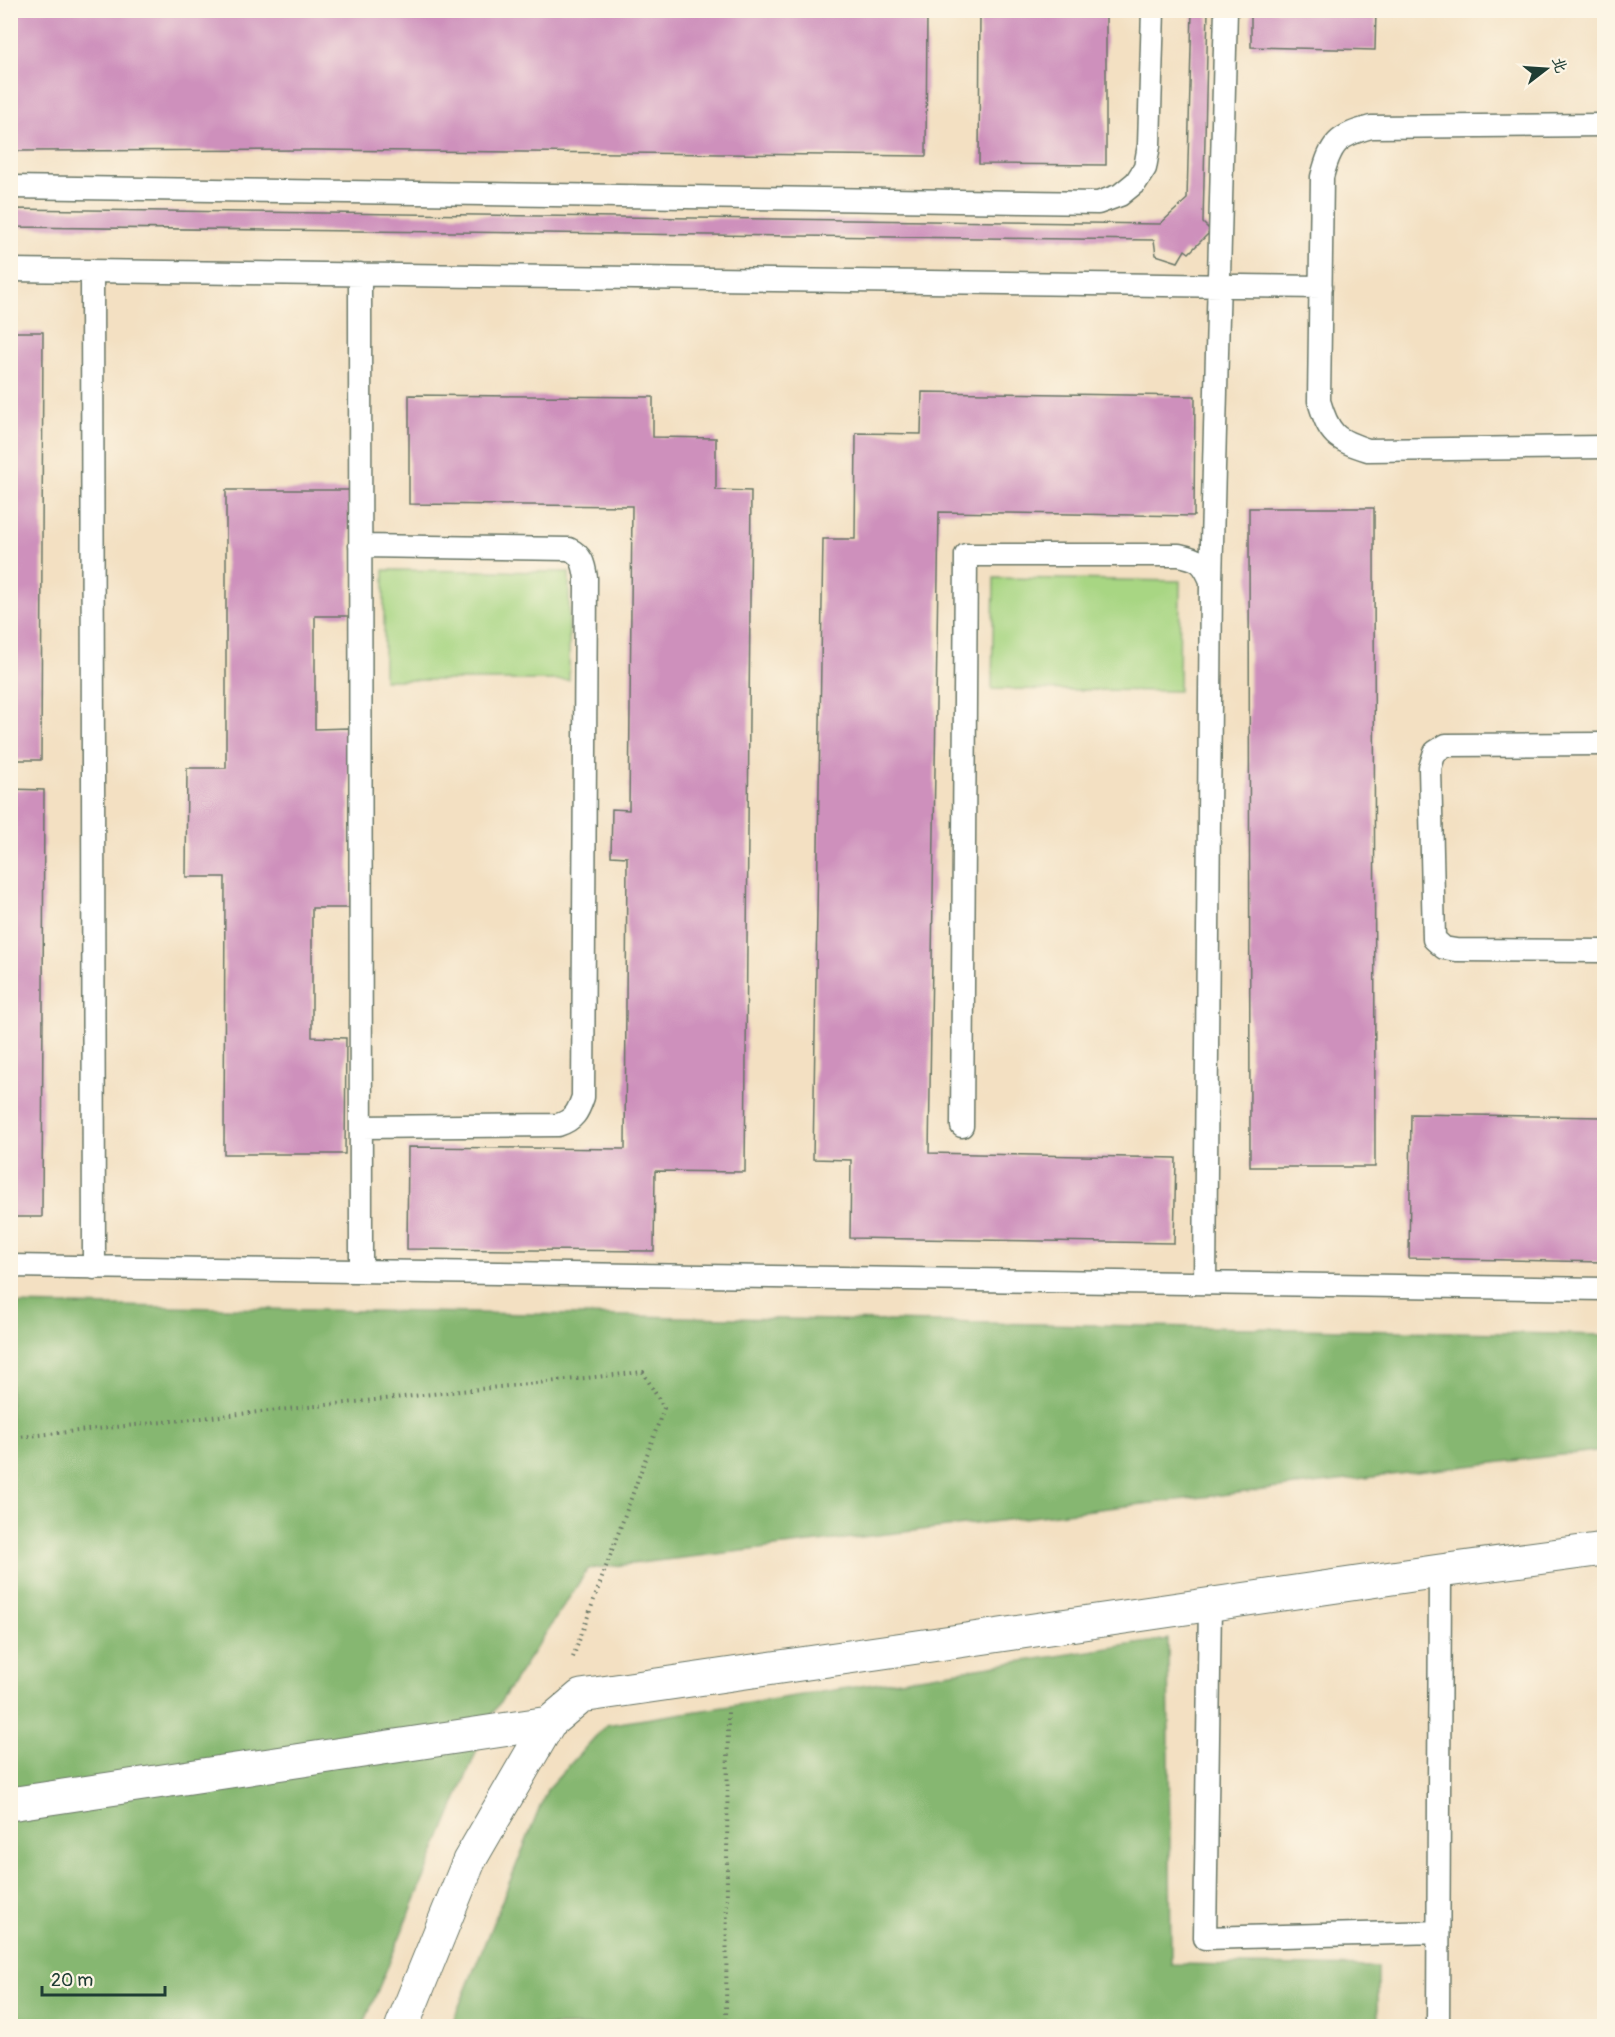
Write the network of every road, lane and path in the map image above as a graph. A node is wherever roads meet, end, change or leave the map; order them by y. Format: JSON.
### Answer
{"nodes":[{"id":1,"x":1153,"y":10,"type":"edge"},
{"id":2,"x":1226,"y":10,"type":"edge"},
{"id":3,"x":1605,"y":125,"type":"edge"},
{"id":4,"x":10,"y":187,"type":"edge"},
{"id":5,"x":10,"y":270,"type":"edge"},
{"id":6,"x":92,"y":271,"type":"junction"},
{"id":7,"x":360,"y":274,"type":"junction"},
{"id":8,"x":1219,"y":285,"type":"junction"},
{"id":9,"x":1321,"y":287,"type":"junction"},
{"id":10,"x":1605,"y":447,"type":"edge"},
{"id":11,"x":360,"y":546,"type":"junction"},
{"id":12,"x":1211,"y":581,"type":"junction"},
{"id":13,"x":1605,"y":744,"type":"edge"},
{"id":14,"x":1605,"y":951,"type":"edge"},
{"id":15,"x":962,"y":1126,"type":"dead end"},
{"id":16,"x":361,"y":1127,"type":"junction"},
{"id":17,"x":10,"y":1266,"type":"edge"},
{"id":18,"x":94,"y":1268,"type":"junction"},
{"id":19,"x":361,"y":1271,"type":"junction"},
{"id":20,"x":1205,"y":1283,"type":"junction"},
{"id":21,"x":1605,"y":1289,"type":"edge"},
{"id":22,"x":10,"y":1438,"type":"edge"},
{"id":23,"x":1605,"y":1549,"type":"edge"},
{"id":24,"x":1440,"y":1571,"type":"junction"},
{"id":25,"x":1210,"y":1605,"type":"junction"},
{"id":26,"x":569,"y":1667,"type":"dead end"},
{"id":27,"x":728,"y":1675,"type":"junction"},
{"id":28,"x":549,"y":1723,"type":"junction"},
{"id":29,"x":10,"y":1804,"type":"edge"},
{"id":30,"x":1438,"y":1932,"type":"junction"},
{"id":31,"x":402,"y":2026,"type":"edge"},
{"id":32,"x":726,"y":2026,"type":"edge"},
{"id":33,"x":1438,"y":2026,"type":"edge"}],
"edges":[{"from":1,"to":4,"type":"lane"},
{"from":2,"to":8,"type":"lane"},
{"from":3,"to":9,"type":"lane"},
{"from":5,"to":6,"type":"lane"},
{"from":6,"to":7,"type":"lane"},
{"from":6,"to":18,"type":"lane"},
{"from":7,"to":8,"type":"lane"},
{"from":7,"to":11,"type":"lane"},
{"from":8,"to":9,"type":"lane"},
{"from":8,"to":12,"type":"lane"},
{"from":9,"to":10,"type":"lane"},
{"from":11,"to":16,"type":"lane"},
{"from":11,"to":16,"type":"lane"},
{"from":12,"to":15,"type":"lane"},
{"from":12,"to":20,"type":"lane"},
{"from":13,"to":14,"type":"lane"},
{"from":16,"to":19,"type":"lane"},
{"from":17,"to":18,"type":"lane"},
{"from":18,"to":19,"type":"lane"},
{"from":19,"to":20,"type":"lane"},
{"from":20,"to":21,"type":"lane"},
{"from":22,"to":26,"type":"path"},
{"from":23,"to":24,"type":"street"},
{"from":24,"to":25,"type":"street"},
{"from":24,"to":30,"type":"lane"},
{"from":25,"to":27,"type":"street"},
{"from":25,"to":30,"type":"lane"},
{"from":27,"to":28,"type":"street"},
{"from":27,"to":32,"type":"path"},
{"from":28,"to":29,"type":"street"},
{"from":28,"to":31,"type":"street"},
{"from":30,"to":33,"type":"lane"}]}
